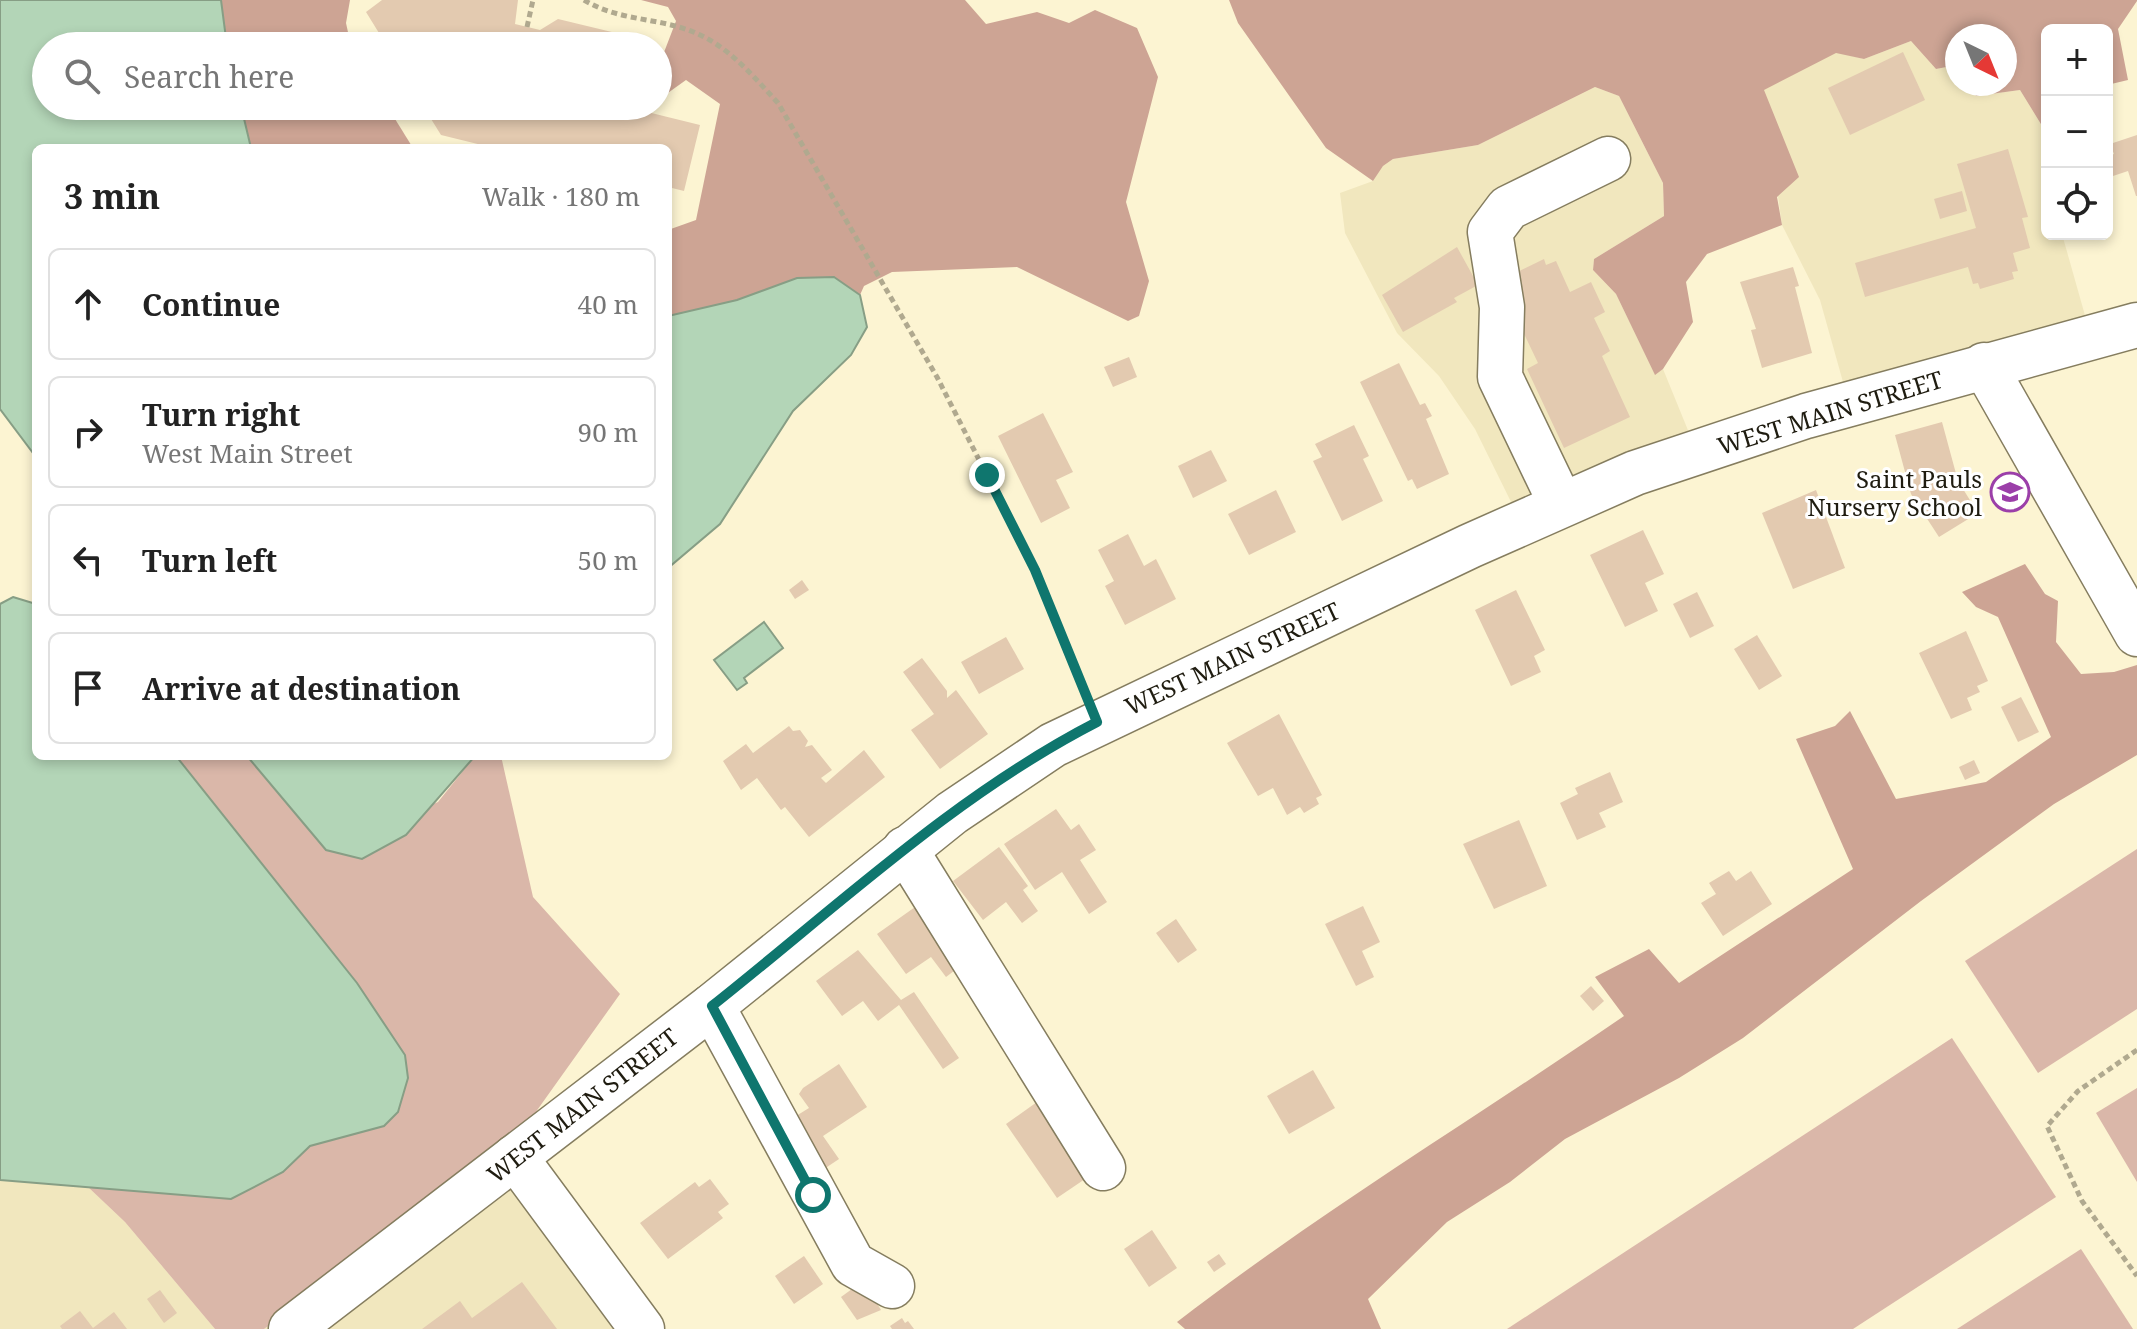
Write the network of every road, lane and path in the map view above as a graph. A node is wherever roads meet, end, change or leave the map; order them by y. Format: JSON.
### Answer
{"nodes":[{"id":1,"x":533,"y":0,"type":"edge"},
{"id":2,"x":584,"y":0,"type":"edge"},
{"id":3,"x":527,"y":27,"type":"dead end"},
{"id":4,"x":1608,"y":159,"type":"dead end"},
{"id":5,"x":2137,"y":325,"type":"edge"},
{"id":6,"x":1984,"y":365,"type":"junction"},
{"id":7,"x":1561,"y":504,"type":"junction"},
{"id":8,"x":2137,"y":634,"type":"edge"},
{"id":9,"x":1097,"y":722,"type":"junction"},
{"id":10,"x":905,"y":849,"type":"junction"},
{"id":11,"x":712,"y":1006,"type":"junction"},
{"id":12,"x":2137,"y":1050,"type":"edge"},
{"id":13,"x":515,"y":1157,"type":"junction"},
{"id":14,"x":1103,"y":1168,"type":"dead end"},
{"id":15,"x":2137,"y":1276,"type":"edge"},
{"id":16,"x":892,"y":1286,"type":"dead end"},
{"id":17,"x":291,"y":1329,"type":"edge"},
{"id":18,"x":642,"y":1329,"type":"edge"}],
"edges":[{"from":1,"to":3,"type":"path"},
{"from":2,"to":9,"type":"path"},
{"from":4,"to":7,"type":"main road"},
{"from":5,"to":6,"type":"main road","name":"WEST MAIN STREET"},
{"from":6,"to":7,"type":"main road","name":"WEST MAIN STREET"},
{"from":6,"to":8,"type":"main road"},
{"from":7,"to":9,"type":"main road","name":"WEST MAIN STREET"},
{"from":9,"to":10,"type":"main road","name":"WEST MAIN STREET"},
{"from":10,"to":11,"type":"main road","name":"WEST MAIN STREET"},
{"from":10,"to":14,"type":"main road"},
{"from":11,"to":13,"type":"main road","name":"WEST MAIN STREET"},
{"from":11,"to":16,"type":"main road"},
{"from":12,"to":15,"type":"path"},
{"from":13,"to":17,"type":"main road","name":"WEST MAIN STREET"},
{"from":13,"to":18,"type":"main road"}]}
